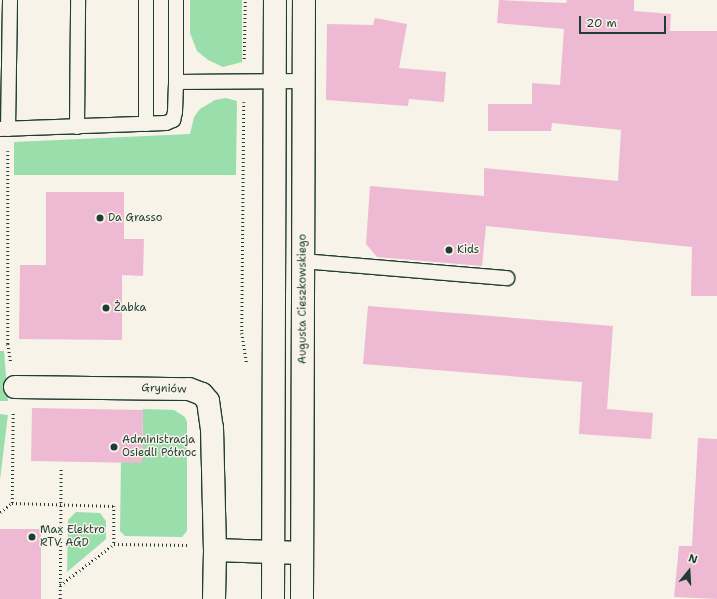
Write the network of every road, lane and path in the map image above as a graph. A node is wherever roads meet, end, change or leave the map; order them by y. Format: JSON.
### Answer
{"nodes":[{"id":1,"x":10,"y":0,"type":"edge"},
{"id":2,"x":78,"y":0,"type":"edge"},
{"id":3,"x":146,"y":0,"type":"edge"},
{"id":4,"x":176,"y":0,"type":"edge"},
{"id":5,"x":245,"y":0,"type":"edge"},
{"id":6,"x":275,"y":0,"type":"edge"},
{"id":7,"x":304,"y":0,"type":"edge"},
{"id":8,"x":244,"y":81,"type":"junction"},
{"id":9,"x":274,"y":81,"type":"junction"},
{"id":10,"x":304,"y":81,"type":"junction"},
{"id":11,"x":176,"y":82,"type":"junction"},
{"id":12,"x":146,"y":124,"type":"junction"},
{"id":13,"x":77,"y":127,"type":"junction"},
{"id":14,"x":4,"y":129,"type":"edge"},
{"id":15,"x":303,"y":261,"type":"junction"},
{"id":16,"x":507,"y":278,"type":"dead end"},
{"id":17,"x":242,"y":333,"type":"dead end"},
{"id":18,"x":14,"y":387,"type":"junction"},
{"id":19,"x":61,"y":467,"type":"dead end"},
{"id":20,"x":12,"y":503,"type":"junction"},
{"id":21,"x":61,"y":504,"type":"junction"},
{"id":22,"x":0,"y":512,"type":"edge"},
{"id":23,"x":114,"y":544,"type":"junction"},
{"id":24,"x":215,"y":550,"type":"junction"},
{"id":25,"x":273,"y":552,"type":"junction"},
{"id":26,"x":302,"y":553,"type":"junction"},
{"id":27,"x":60,"y":585,"type":"junction"},
{"id":28,"x":60,"y":599,"type":"edge"},
{"id":29,"x":214,"y":599,"type":"edge"},
{"id":30,"x":273,"y":599,"type":"edge"},
{"id":31,"x":302,"y":599,"type":"edge"}],
"edges":[{"from":1,"to":14,"type":"lane"},
{"from":2,"to":13,"type":"lane"},
{"from":3,"to":12,"type":"lane"},
{"from":4,"to":11,"type":"lane"},
{"from":5,"to":8,"type":"path"},
{"from":6,"to":9,"type":"street"},
{"from":7,"to":10,"type":"street","name":"Augusta Cieszkowskiego"},
{"from":8,"to":9,"type":"lane"},
{"from":8,"to":11,"type":"lane"},
{"from":8,"to":17,"type":"path"},
{"from":9,"to":10,"type":"lane"},
{"from":9,"to":25,"type":"street"},
{"from":10,"to":15,"type":"street","name":"Augusta Cieszkowskiego"},
{"from":11,"to":12,"type":"lane"},
{"from":12,"to":13,"type":"lane"},
{"from":13,"to":14,"type":"lane"},
{"from":14,"to":18,"type":"path"},
{"from":15,"to":16,"type":"lane"},
{"from":15,"to":26,"type":"street","name":"Augusta Cieszkowskiego"},
{"from":18,"to":20,"type":"path"},
{"from":18,"to":24,"type":"street","name":"Gryniów"},
{"from":19,"to":21,"type":"path"},
{"from":20,"to":21,"type":"path"},
{"from":20,"to":22,"type":"path"},
{"from":21,"to":23,"type":"path"},
{"from":21,"to":27,"type":"path"},
{"from":23,"to":24,"type":"path"},
{"from":23,"to":27,"type":"path"},
{"from":24,"to":25,"type":"street"},
{"from":24,"to":29,"type":"street","name":"Gryniów"},
{"from":25,"to":26,"type":"street"},
{"from":25,"to":30,"type":"street"},
{"from":26,"to":31,"type":"street","name":"Augusta Cieszkowskiego"},
{"from":27,"to":28,"type":"path"}]}
